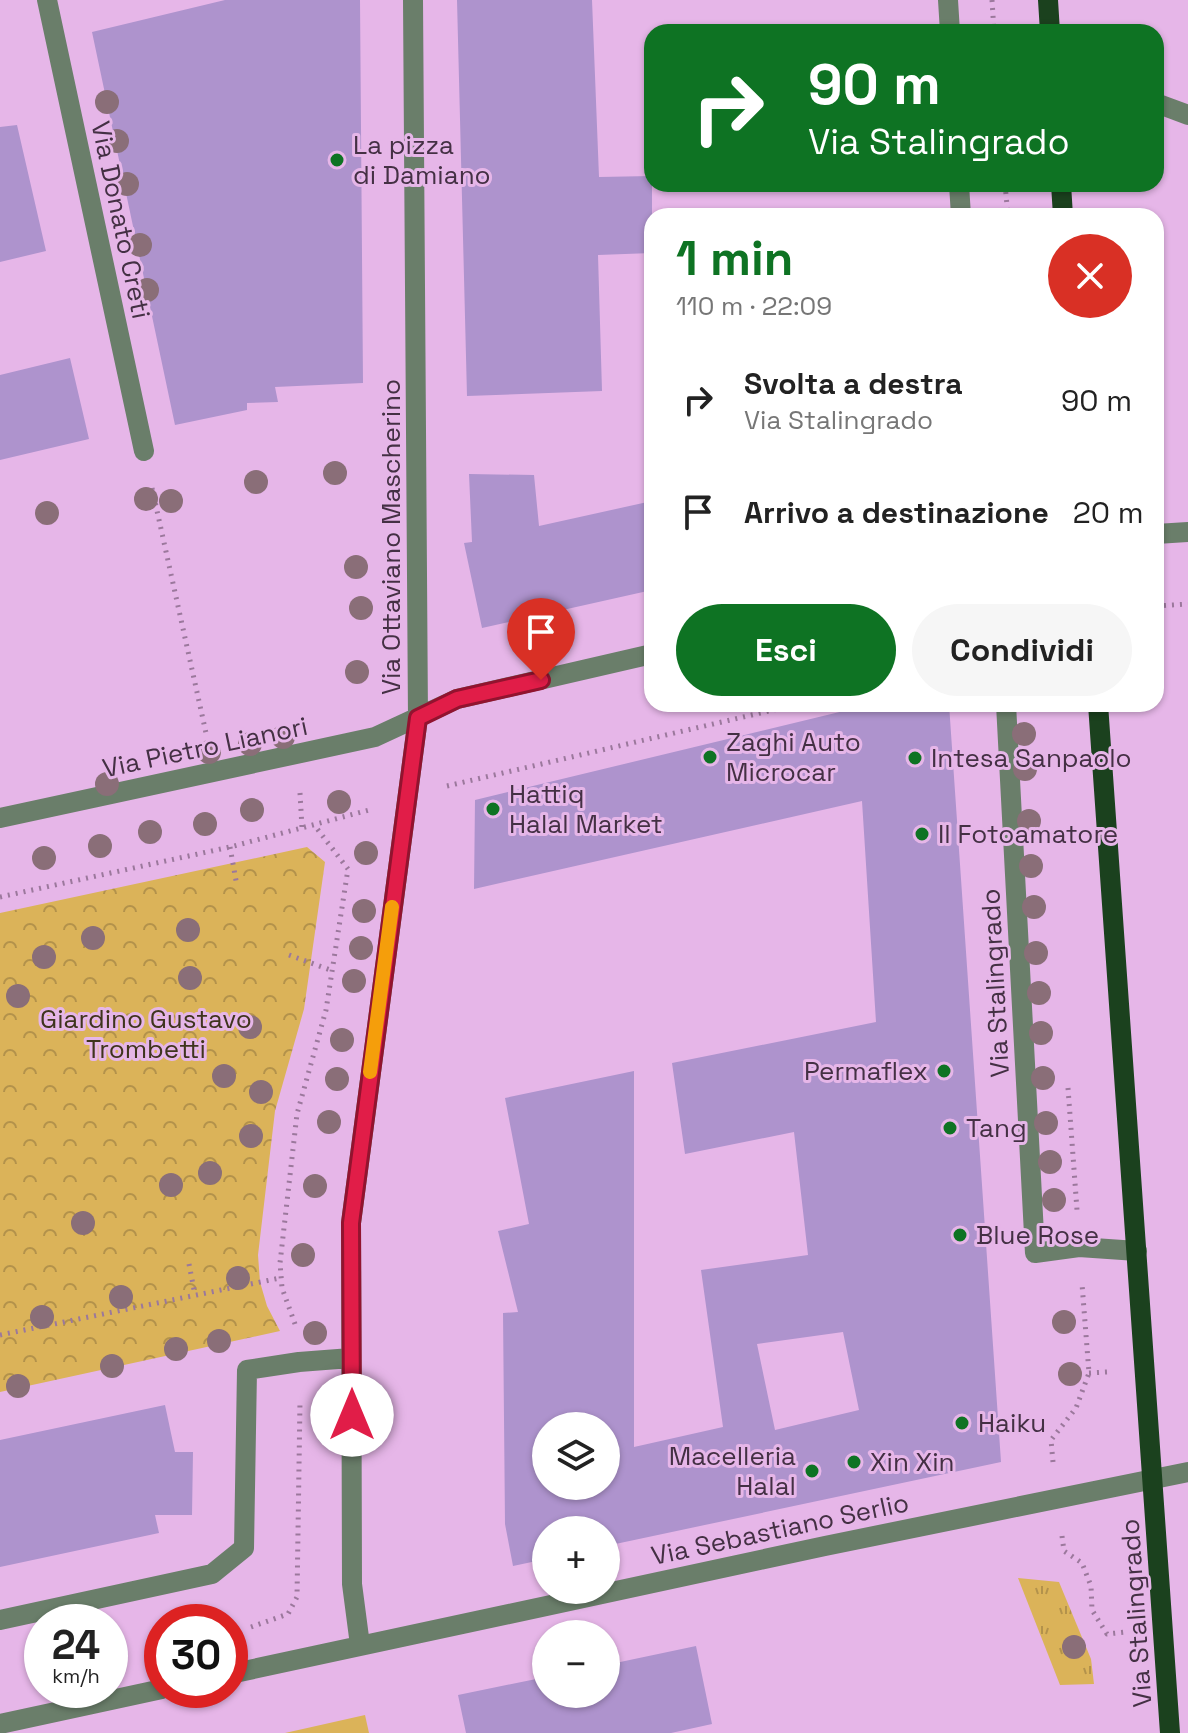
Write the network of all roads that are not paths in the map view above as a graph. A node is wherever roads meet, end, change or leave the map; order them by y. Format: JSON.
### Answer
{"nodes":[{"id":1,"x":47,"y":0,"type":"edge"},
{"id":2,"x":413,"y":0,"type":"edge"},
{"id":3,"x":948,"y":0,"type":"edge"},
{"id":4,"x":1048,"y":0,"type":"edge"},
{"id":5,"x":950,"y":24,"type":"edge"},
{"id":6,"x":1050,"y":24,"type":"edge"},
{"id":7,"x":1164,"y":106,"type":"edge"},
{"id":8,"x":1188,"y":115,"type":"edge"},
{"id":9,"x":144,"y":451,"type":"road end"},
{"id":10,"x":1188,"y":532,"type":"edge"},
{"id":11,"x":1164,"y":534,"type":"edge"},
{"id":12,"x":644,"y":656,"type":"edge"},
{"id":13,"x":1006,"y":712,"type":"edge"},
{"id":14,"x":1099,"y":712,"type":"edge"},
{"id":15,"x":418,"y":718,"type":"junction"},
{"id":16,"x":0,"y":818,"type":"edge"},
{"id":17,"x":1137,"y":1251,"type":"junction"},
{"id":18,"x":351,"y":1358,"type":"junction"},
{"id":19,"x":1188,"y":1472,"type":"edge"},
{"id":20,"x":1153,"y":1479,"type":"junction"},
{"id":21,"x":0,"y":1620,"type":"edge"},
{"id":22,"x":360,"y":1645,"type":"junction"},
{"id":23,"x":248,"y":1670,"type":"edge"},
{"id":24,"x":144,"y":1693,"type":"edge"},
{"id":25,"x":0,"y":1724,"type":"edge"},
{"id":26,"x":1170,"y":1733,"type":"edge"}],
"edges":[{"from":1,"to":9,"type":"street","name":"Via Donato Creti"},
{"from":2,"to":15,"type":"street","name":"Via Ottaviano Mascherino"},
{"from":3,"to":5,"type":"street"},
{"from":4,"to":6,"type":"main road"},
{"from":7,"to":8,"type":"street"},
{"from":10,"to":11,"type":"street"},
{"from":12,"to":15,"type":"street"},
{"from":13,"to":17,"type":"street","name":"Via Stalingrado"},
{"from":14,"to":17,"type":"main road","name":"Via Stalingrado"},
{"from":15,"to":16,"type":"street","name":"Via Pietro Lianori"},
{"from":15,"to":18,"type":"street","name":"Via Ottaviano Mascherino"},
{"from":17,"to":20,"type":"main road","name":"Via Stalingrado"},
{"from":18,"to":21,"type":"street"},
{"from":18,"to":22,"type":"street","name":"Via Ottaviano Mascherino"},
{"from":19,"to":20,"type":"street","name":"Via Sebastiano Serlio"},
{"from":20,"to":22,"type":"street","name":"Via Sebastiano Serlio"},
{"from":20,"to":26,"type":"main road","name":"Via Stalingrado"},
{"from":22,"to":23,"type":"street","name":"Via Sebastiano Serlio"},
{"from":24,"to":25,"type":"street"}]}
